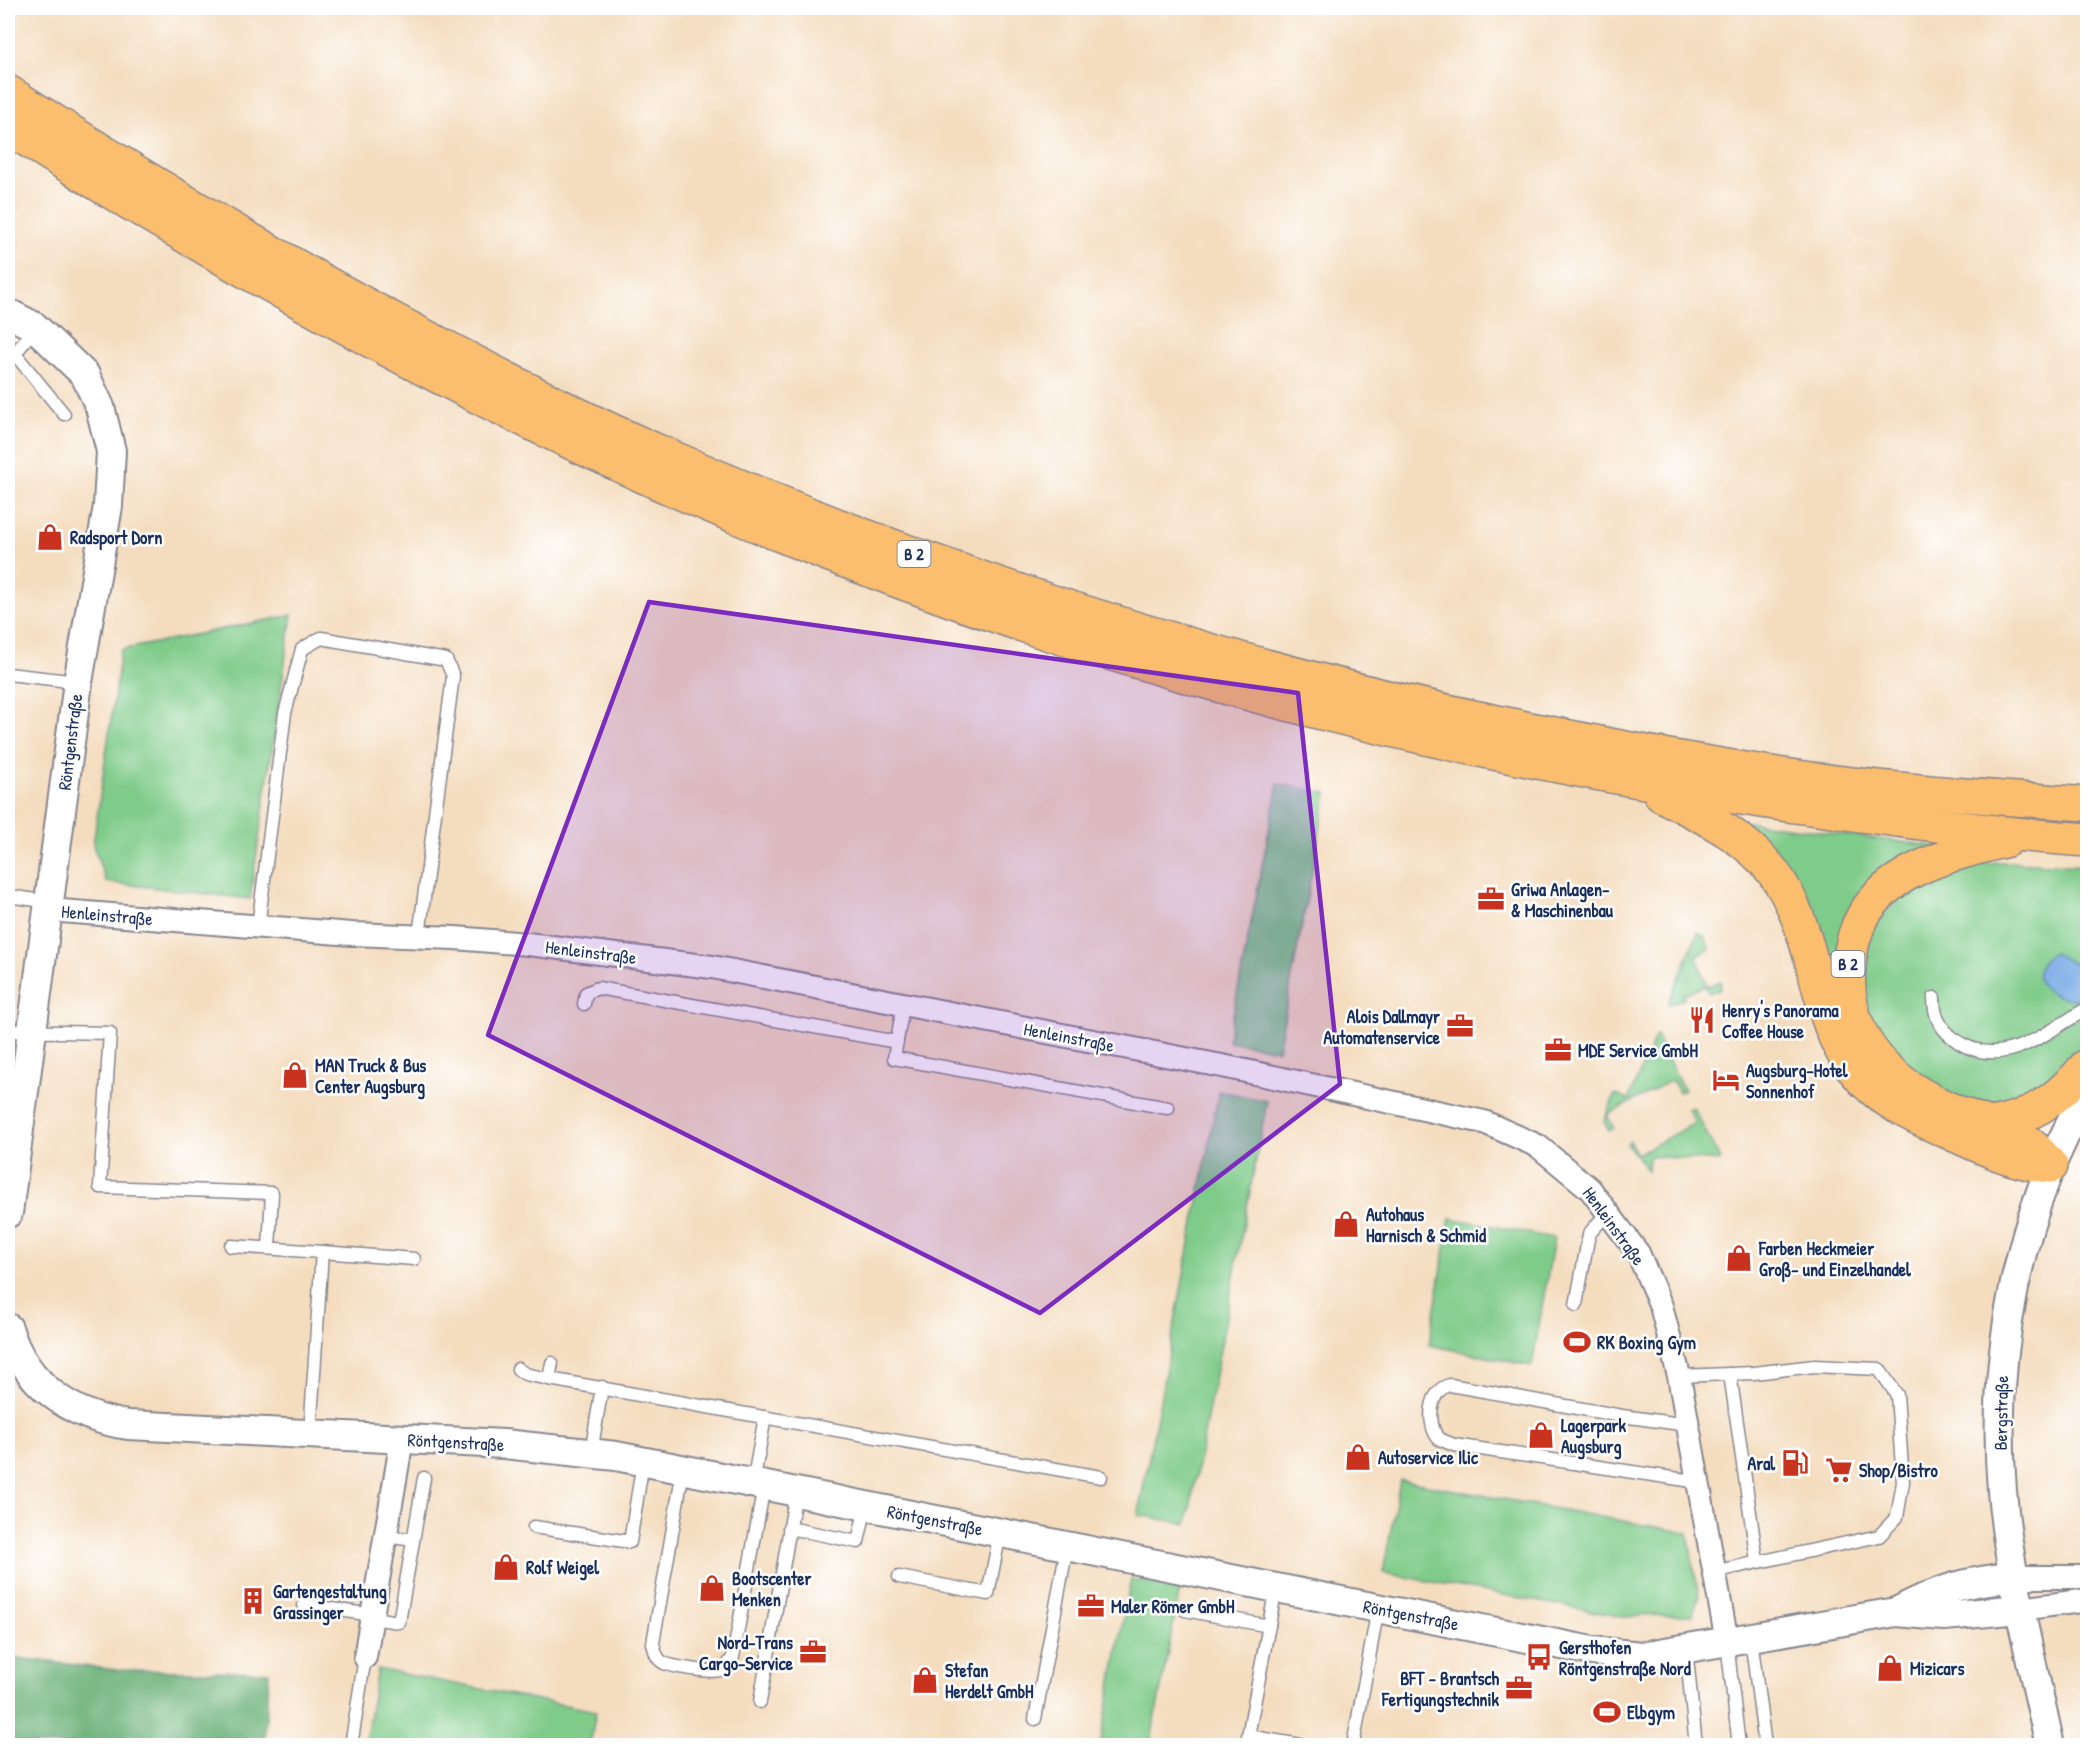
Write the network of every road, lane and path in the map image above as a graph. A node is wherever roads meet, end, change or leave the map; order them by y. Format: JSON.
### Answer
{"nodes":[{"id":1,"x":8,"y":92,"type":"edge"},
{"id":2,"x":8,"y":128,"type":"edge"},
{"id":3,"x":8,"y":313,"type":"edge"},
{"id":4,"x":35,"y":327,"type":"junction"},
{"id":5,"x":11,"y":355,"type":"edge"},
{"id":6,"x":64,"y":414,"type":"dead end"},
{"id":7,"x":8,"y":674,"type":"edge"},
{"id":8,"x":78,"y":682,"type":"junction"},
{"id":9,"x":1639,"y":783,"type":"junction"},
{"id":10,"x":2088,"y":804,"type":"edge"},
{"id":11,"x":2024,"y":836,"type":"junction"},
{"id":12,"x":2088,"y":840,"type":"edge"},
{"id":13,"x":8,"y":896,"type":"edge"},
{"id":14,"x":49,"y":906,"type":"junction"},
{"id":15,"x":258,"y":927,"type":"junction"},
{"id":16,"x":419,"y":936,"type":"junction"},
{"id":17,"x":1934,"y":998,"type":"dead end"},
{"id":18,"x":584,"y":1004,"type":"dead end"},
{"id":19,"x":903,"y":1006,"type":"junction"},
{"id":20,"x":2088,"y":1008,"type":"edge"},
{"id":21,"x":19,"y":1031,"type":"edge"},
{"id":22,"x":897,"y":1042,"type":"junction"},
{"id":23,"x":2088,"y":1065,"type":"edge"},
{"id":24,"x":2088,"y":1092,"type":"edge"},
{"id":25,"x":1168,"y":1108,"type":"dead end"},
{"id":26,"x":1991,"y":1124,"type":"junction"},
{"id":27,"x":2051,"y":1166,"type":"junction"},
{"id":28,"x":1608,"y":1212,"type":"junction"},
{"id":29,"x":8,"y":1213,"type":"edge"},
{"id":30,"x":231,"y":1246,"type":"dead end"},
{"id":31,"x":269,"y":1248,"type":"junction"},
{"id":32,"x":322,"y":1252,"type":"junction"},
{"id":33,"x":414,"y":1259,"type":"dead end"},
{"id":34,"x":1576,"y":1305,"type":"dead end"},
{"id":35,"x":8,"y":1328,"type":"edge"},
{"id":36,"x":552,"y":1363,"type":"dead end"},
{"id":37,"x":518,"y":1369,"type":"dead end"},
{"id":38,"x":1730,"y":1374,"type":"junction"},
{"id":39,"x":1679,"y":1376,"type":"junction"},
{"id":40,"x":549,"y":1379,"type":"junction"},
{"id":41,"x":602,"y":1387,"type":"junction"},
{"id":42,"x":765,"y":1417,"type":"junction"},
{"id":43,"x":1688,"y":1425,"type":"junction"},
{"id":44,"x":310,"y":1436,"type":"junction"},
{"id":45,"x":402,"y":1439,"type":"junction"},
{"id":46,"x":591,"y":1454,"type":"junction"},
{"id":47,"x":644,"y":1462,"type":"junction"},
{"id":48,"x":683,"y":1470,"type":"junction"},
{"id":49,"x":1101,"y":1477,"type":"dead end"},
{"id":50,"x":424,"y":1478,"type":"dead end"},
{"id":51,"x":1699,"y":1482,"type":"junction"},
{"id":52,"x":759,"y":1484,"type":"junction"},
{"id":53,"x":796,"y":1492,"type":"junction"},
{"id":54,"x":866,"y":1506,"type":"junction"},
{"id":55,"x":534,"y":1527,"type":"dead end"},
{"id":56,"x":789,"y":1528,"type":"junction"},
{"id":57,"x":1000,"y":1533,"type":"junction"},
{"id":58,"x":386,"y":1536,"type":"junction"},
{"id":59,"x":413,"y":1540,"type":"junction"},
{"id":60,"x":1067,"y":1546,"type":"junction"},
{"id":61,"x":1757,"y":1562,"type":"junction"},
{"id":62,"x":1713,"y":1572,"type":"junction"},
{"id":63,"x":899,"y":1577,"type":"dead end"},
{"id":64,"x":2014,"y":1577,"type":"junction"},
{"id":65,"x":2088,"y":1577,"type":"edge"},
{"id":66,"x":1276,"y":1588,"type":"junction"},
{"id":67,"x":2088,"y":1600,"type":"edge"},
{"id":68,"x":304,"y":1605,"type":"dead end"},
{"id":69,"x":1378,"y":1608,"type":"junction"},
{"id":70,"x":2021,"y":1609,"type":"junction"},
{"id":71,"x":1185,"y":1610,"type":"dead end"},
{"id":72,"x":1896,"y":1612,"type":"junction"},
{"id":73,"x":373,"y":1616,"type":"junction"},
{"id":74,"x":1269,"y":1626,"type":"junction"},
{"id":75,"x":1739,"y":1640,"type":"junction"},
{"id":76,"x":1686,"y":1648,"type":"junction"},
{"id":77,"x":365,"y":1657,"type":"joint"},
{"id":78,"x":760,"y":1702,"type":"dead end"},
{"id":79,"x":1035,"y":1719,"type":"dead end"},
{"id":80,"x":351,"y":1746,"type":"edge"},
{"id":81,"x":1307,"y":1746,"type":"edge"},
{"id":82,"x":1353,"y":1746,"type":"edge"},
{"id":83,"x":1696,"y":1746,"type":"edge"},
{"id":84,"x":1739,"y":1746,"type":"edge"},
{"id":85,"x":1765,"y":1746,"type":"edge"},
{"id":86,"x":2050,"y":1746,"type":"edge"}],
"edges":[{"from":1,"to":10,"type":"highway","number":"B 2"},
{"from":2,"to":9,"type":"highway","number":"B 2"},
{"from":3,"to":4,"type":"street","name":"Röntgenstraße"},
{"from":4,"to":5,"type":"lane"},
{"from":4,"to":8,"type":"street","name":"Röntgenstraße"},
{"from":5,"to":6,"type":"lane"},
{"from":7,"to":8,"type":"lane"},
{"from":8,"to":14,"type":"street","name":"Röntgenstraße"},
{"from":9,"to":11,"type":"highway","number":"B 2"},
{"from":9,"to":27,"type":"highway","number":"B 2"},
{"from":11,"to":12,"type":"highway","number":"B 2"},
{"from":11,"to":26,"type":"highway","number":"B 2"},
{"from":13,"to":14,"type":"lane"},
{"from":14,"to":15,"type":"street","name":"Henleinstraße"},
{"from":14,"to":21,"type":"street","name":"Röntgenstraße"},
{"from":15,"to":16,"type":"street","name":"Henleinstraße"},
{"from":15,"to":16,"type":"lane"},
{"from":16,"to":19,"type":"street","name":"Henleinstraße"},
{"from":17,"to":20,"type":"lane"},
{"from":18,"to":22,"type":"lane"},
{"from":19,"to":22,"type":"lane"},
{"from":19,"to":28,"type":"street","name":"Henleinstraße"},
{"from":21,"to":29,"type":"street","name":"Röntgenstraße"},
{"from":21,"to":31,"type":"lane"},
{"from":22,"to":25,"type":"lane"},
{"from":23,"to":26,"type":"highway"},
{"from":24,"to":27,"type":"street","name":"Bergstraße"},
{"from":26,"to":27,"type":"highway","number":"B 2"},
{"from":27,"to":64,"type":"street","name":"Bergstraße"},
{"from":28,"to":34,"type":"lane"},
{"from":28,"to":39,"type":"street","name":"Henleinstraße"},
{"from":30,"to":31,"type":"lane"},
{"from":31,"to":32,"type":"lane"},
{"from":32,"to":33,"type":"lane"},
{"from":32,"to":44,"type":"lane"},
{"from":35,"to":44,"type":"street","name":"Röntgenstraße"},
{"from":36,"to":40,"type":"lane"},
{"from":37,"to":40,"type":"lane"},
{"from":38,"to":39,"type":"lane"},
{"from":38,"to":61,"type":"lane"},
{"from":38,"to":61,"type":"lane"},
{"from":39,"to":43,"type":"street","name":"Henleinstraße"},
{"from":40,"to":41,"type":"lane"},
{"from":41,"to":42,"type":"lane"},
{"from":41,"to":46,"type":"lane"},
{"from":42,"to":49,"type":"lane"},
{"from":42,"to":52,"type":"lane"},
{"from":43,"to":51,"type":"street","name":"Henleinstraße"},
{"from":43,"to":51,"type":"lane"},
{"from":44,"to":45,"type":"street","name":"Röntgenstraße"},
{"from":45,"to":46,"type":"street","name":"Röntgenstraße"},
{"from":45,"to":58,"type":"street"},
{"from":46,"to":47,"type":"street","name":"Röntgenstraße"},
{"from":47,"to":48,"type":"street","name":"Röntgenstraße"},
{"from":47,"to":55,"type":"lane"},
{"from":48,"to":52,"type":"street","name":"Röntgenstraße"},
{"from":48,"to":52,"type":"lane"},
{"from":50,"to":59,"type":"lane"},
{"from":51,"to":62,"type":"street","name":"Henleinstraße"},
{"from":52,"to":53,"type":"street","name":"Röntgenstraße"},
{"from":53,"to":54,"type":"street","name":"Röntgenstraße"},
{"from":53,"to":56,"type":"lane"},
{"from":54,"to":56,"type":"lane"},
{"from":54,"to":57,"type":"street","name":"Röntgenstraße"},
{"from":56,"to":78,"type":"lane"},
{"from":57,"to":60,"type":"street","name":"Röntgenstraße"},
{"from":57,"to":63,"type":"lane"},
{"from":58,"to":59,"type":"lane"},
{"from":58,"to":73,"type":"street"},
{"from":59,"to":73,"type":"lane"},
{"from":60,"to":66,"type":"street","name":"Röntgenstraße"},
{"from":60,"to":79,"type":"lane"},
{"from":61,"to":62,"type":"lane"},
{"from":62,"to":75,"type":"street","name":"Henleinstraße"},
{"from":64,"to":65,"type":"street"},
{"from":64,"to":70,"type":"street","name":"Bergstraße"},
{"from":64,"to":72,"type":"street","name":"Röntgenstraße"},
{"from":66,"to":69,"type":"street","name":"Röntgenstraße"},
{"from":66,"to":74,"type":"lane"},
{"from":67,"to":70,"type":"street"},
{"from":68,"to":73,"type":"lane"},
{"from":69,"to":76,"type":"street","name":"Röntgenstraße"},
{"from":69,"to":82,"type":"lane"},
{"from":70,"to":72,"type":"street","name":"Röntgenstraße"},
{"from":70,"to":86,"type":"street","name":"Bergstraße"},
{"from":71,"to":74,"type":"lane"},
{"from":72,"to":75,"type":"street","name":"Röntgenstraße"},
{"from":73,"to":77,"type":"street"},
{"from":74,"to":81,"type":"lane"},
{"from":75,"to":76,"type":"street","name":"Röntgenstraße"},
{"from":75,"to":84,"type":"lane"},
{"from":75,"to":85,"type":"lane"},
{"from":76,"to":83,"type":"lane"},
{"from":77,"to":80,"type":"lane"}]}
